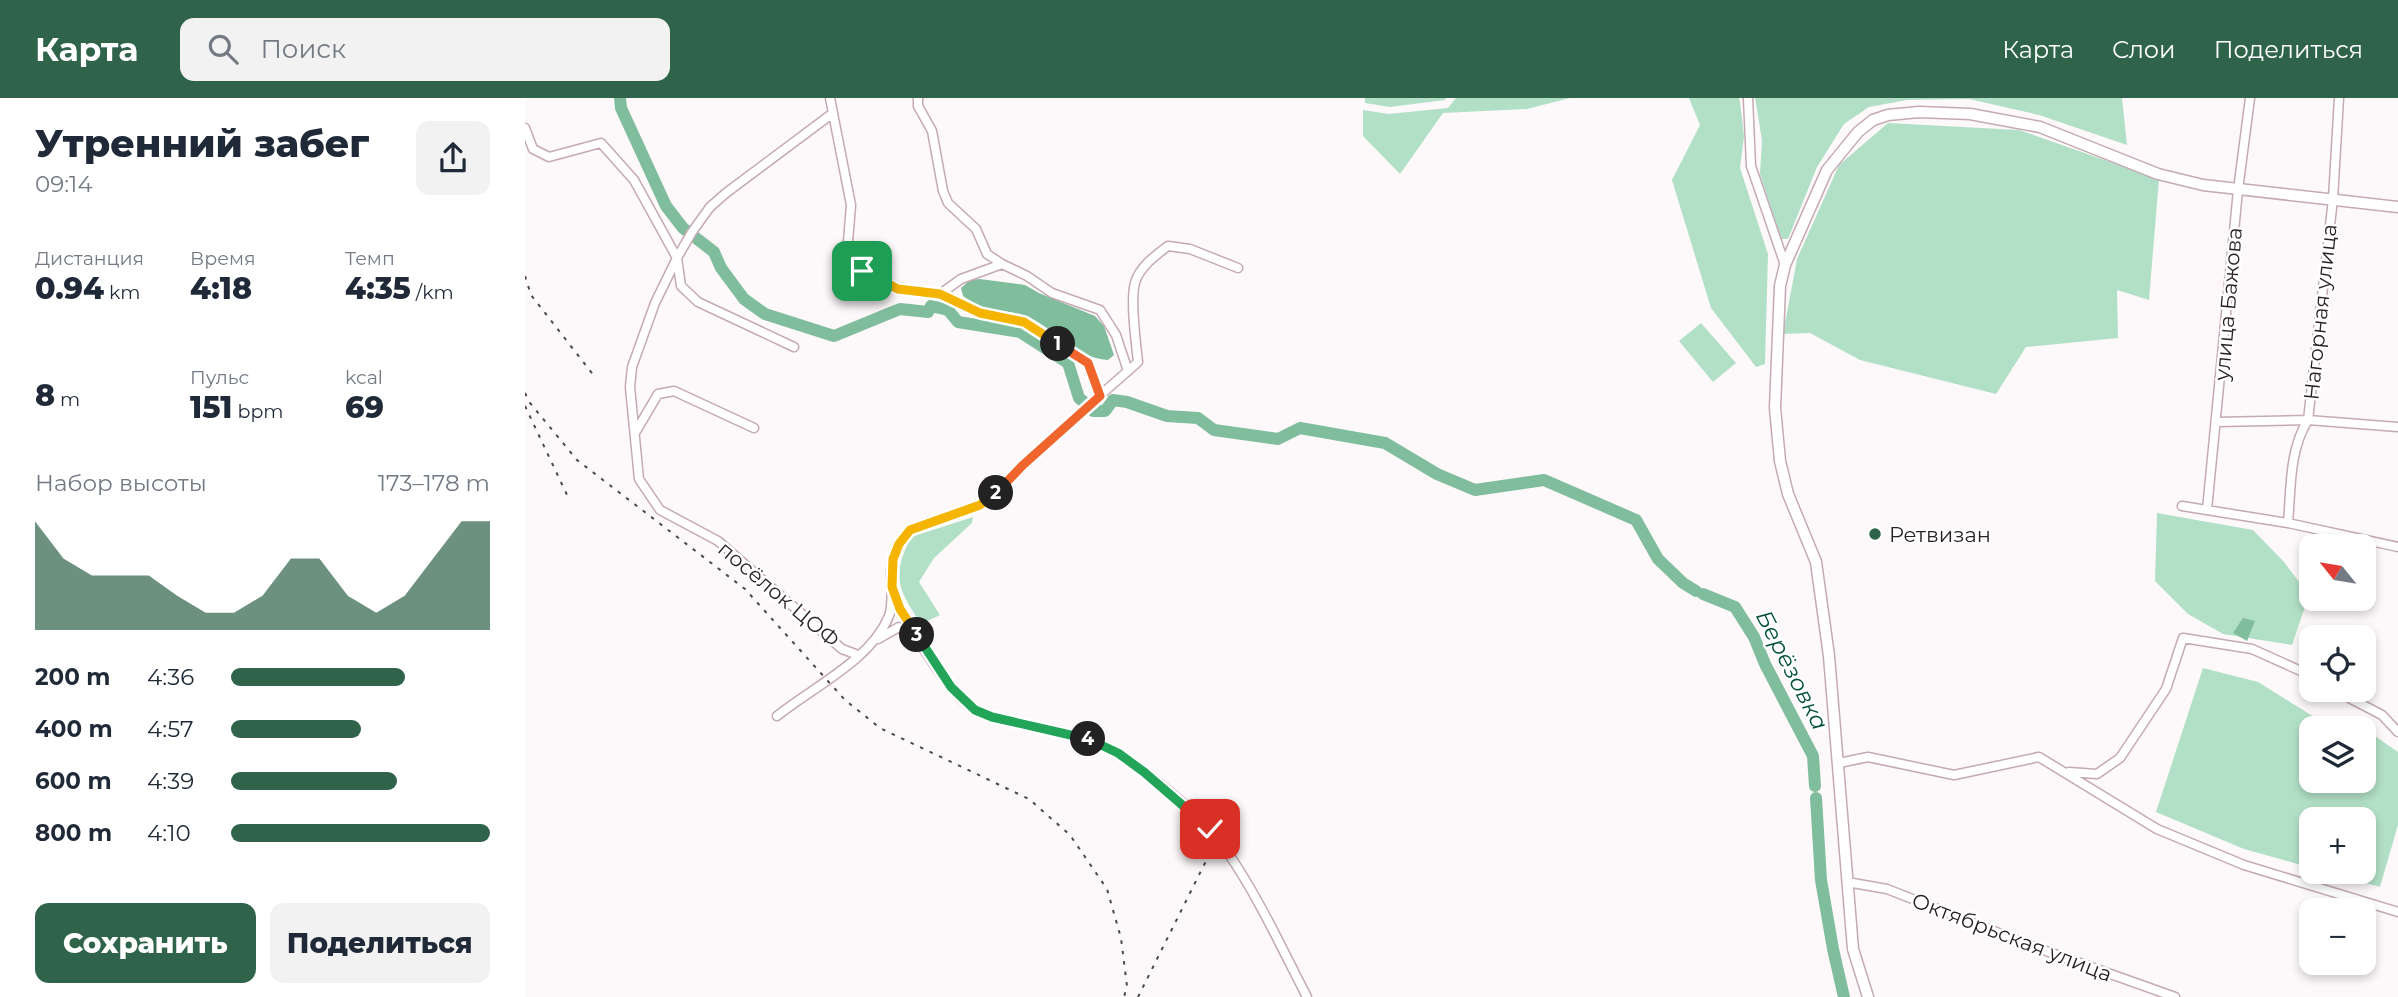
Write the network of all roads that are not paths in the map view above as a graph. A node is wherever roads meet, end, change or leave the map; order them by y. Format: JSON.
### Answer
{"nodes":[{"id":1,"x":830,"y":98,"type":"edge"},
{"id":2,"x":918,"y":98,"type":"edge"},
{"id":3,"x":1748,"y":98,"type":"edge"},
{"id":4,"x":2250,"y":98,"type":"edge"},
{"id":5,"x":2339,"y":98,"type":"edge"},
{"id":6,"x":833,"y":113,"type":"junction"},
{"id":7,"x":525,"y":128,"type":"edge"},
{"id":8,"x":2238,"y":190,"type":"junction"},
{"id":9,"x":2333,"y":200,"type":"junction"},
{"id":10,"x":2398,"y":207,"type":"edge"},
{"id":11,"x":677,"y":258,"type":"junction"},
{"id":12,"x":1002,"y":264,"type":"junction"},
{"id":13,"x":1785,"y":265,"type":"junction"},
{"id":14,"x":1238,"y":268,"type":"dead end"},
{"id":15,"x":940,"y":294,"type":"junction"},
{"id":16,"x":794,"y":347,"type":"dead end"},
{"id":17,"x":1128,"y":371,"type":"junction"},
{"id":18,"x":1100,"y":396,"type":"junction"},
{"id":19,"x":2308,"y":420,"type":"junction"},
{"id":20,"x":2217,"y":422,"type":"junction"},
{"id":21,"x":2398,"y":426,"type":"edge"},
{"id":22,"x":754,"y":428,"type":"dead end"},
{"id":23,"x":635,"y":433,"type":"junction"},
{"id":24,"x":2182,"y":506,"type":"dead end"},
{"id":25,"x":2207,"y":510,"type":"junction"},
{"id":26,"x":2288,"y":523,"type":"junction"},
{"id":27,"x":2398,"y":547,"type":"edge"},
{"id":28,"x":892,"y":587,"type":"junction"},
{"id":29,"x":918,"y":637,"type":"junction"},
{"id":30,"x":876,"y":641,"type":"junction"},
{"id":31,"x":858,"y":655,"type":"junction"},
{"id":32,"x":2299,"y":671,"type":"edge"},
{"id":33,"x":2357,"y":702,"type":"edge"},
{"id":34,"x":777,"y":716,"type":"dead end"},
{"id":35,"x":2398,"y":732,"type":"edge"},
{"id":36,"x":1839,"y":763,"type":"junction"},
{"id":37,"x":2066,"y":772,"type":"junction"},
{"id":38,"x":1847,"y":882,"type":"junction"},
{"id":39,"x":2398,"y":912,"type":"edge"},
{"id":40,"x":1307,"y":997,"type":"edge"},
{"id":41,"x":1868,"y":997,"type":"edge"},
{"id":42,"x":2175,"y":997,"type":"edge"}],
"edges":[{"from":1,"to":6,"type":"street"},
{"from":2,"to":12,"type":"street"},
{"from":3,"to":13,"type":"street"},
{"from":4,"to":8,"type":"street","name":"улица Бажова"},
{"from":5,"to":9,"type":"street","name":"Нагорная улица"},
{"from":6,"to":11,"type":"street","name":"посёлок ЦОФ"},
{"from":6,"to":15,"type":"street"},
{"from":7,"to":11,"type":"street"},
{"from":8,"to":9,"type":"street"},
{"from":8,"to":13,"type":"street"},
{"from":8,"to":20,"type":"street","name":"улица Бажова"},
{"from":9,"to":10,"type":"street"},
{"from":9,"to":19,"type":"street","name":"Нагорная улица"},
{"from":11,"to":16,"type":"street"},
{"from":11,"to":23,"type":"street","name":"посёлок ЦОФ"},
{"from":12,"to":15,"type":"street"},
{"from":12,"to":17,"type":"street"},
{"from":13,"to":36,"type":"street"},
{"from":14,"to":17,"type":"street"},
{"from":15,"to":18,"type":"street"},
{"from":17,"to":18,"type":"street"},
{"from":18,"to":28,"type":"street"},
{"from":19,"to":20,"type":"street"},
{"from":19,"to":21,"type":"street"},
{"from":19,"to":26,"type":"street","name":"Нагорная улица"},
{"from":20,"to":25,"type":"street","name":"улица Бажова"},
{"from":22,"to":23,"type":"street"},
{"from":23,"to":31,"type":"street","name":"посёлок ЦОФ"},
{"from":24,"to":25,"type":"street"},
{"from":25,"to":26,"type":"street"},
{"from":26,"to":27,"type":"street"},
{"from":28,"to":29,"type":"street"},
{"from":28,"to":30,"type":"street"},
{"from":29,"to":30,"type":"street"},
{"from":29,"to":40,"type":"street"},
{"from":30,"to":31,"type":"street"},
{"from":31,"to":34,"type":"street"},
{"from":32,"to":37,"type":"street"},
{"from":33,"to":35,"type":"street"},
{"from":36,"to":37,"type":"street"},
{"from":36,"to":38,"type":"street"},
{"from":37,"to":39,"type":"street"},
{"from":38,"to":41,"type":"street"},
{"from":38,"to":42,"type":"street","name":"Октябрьская улица"}]}
